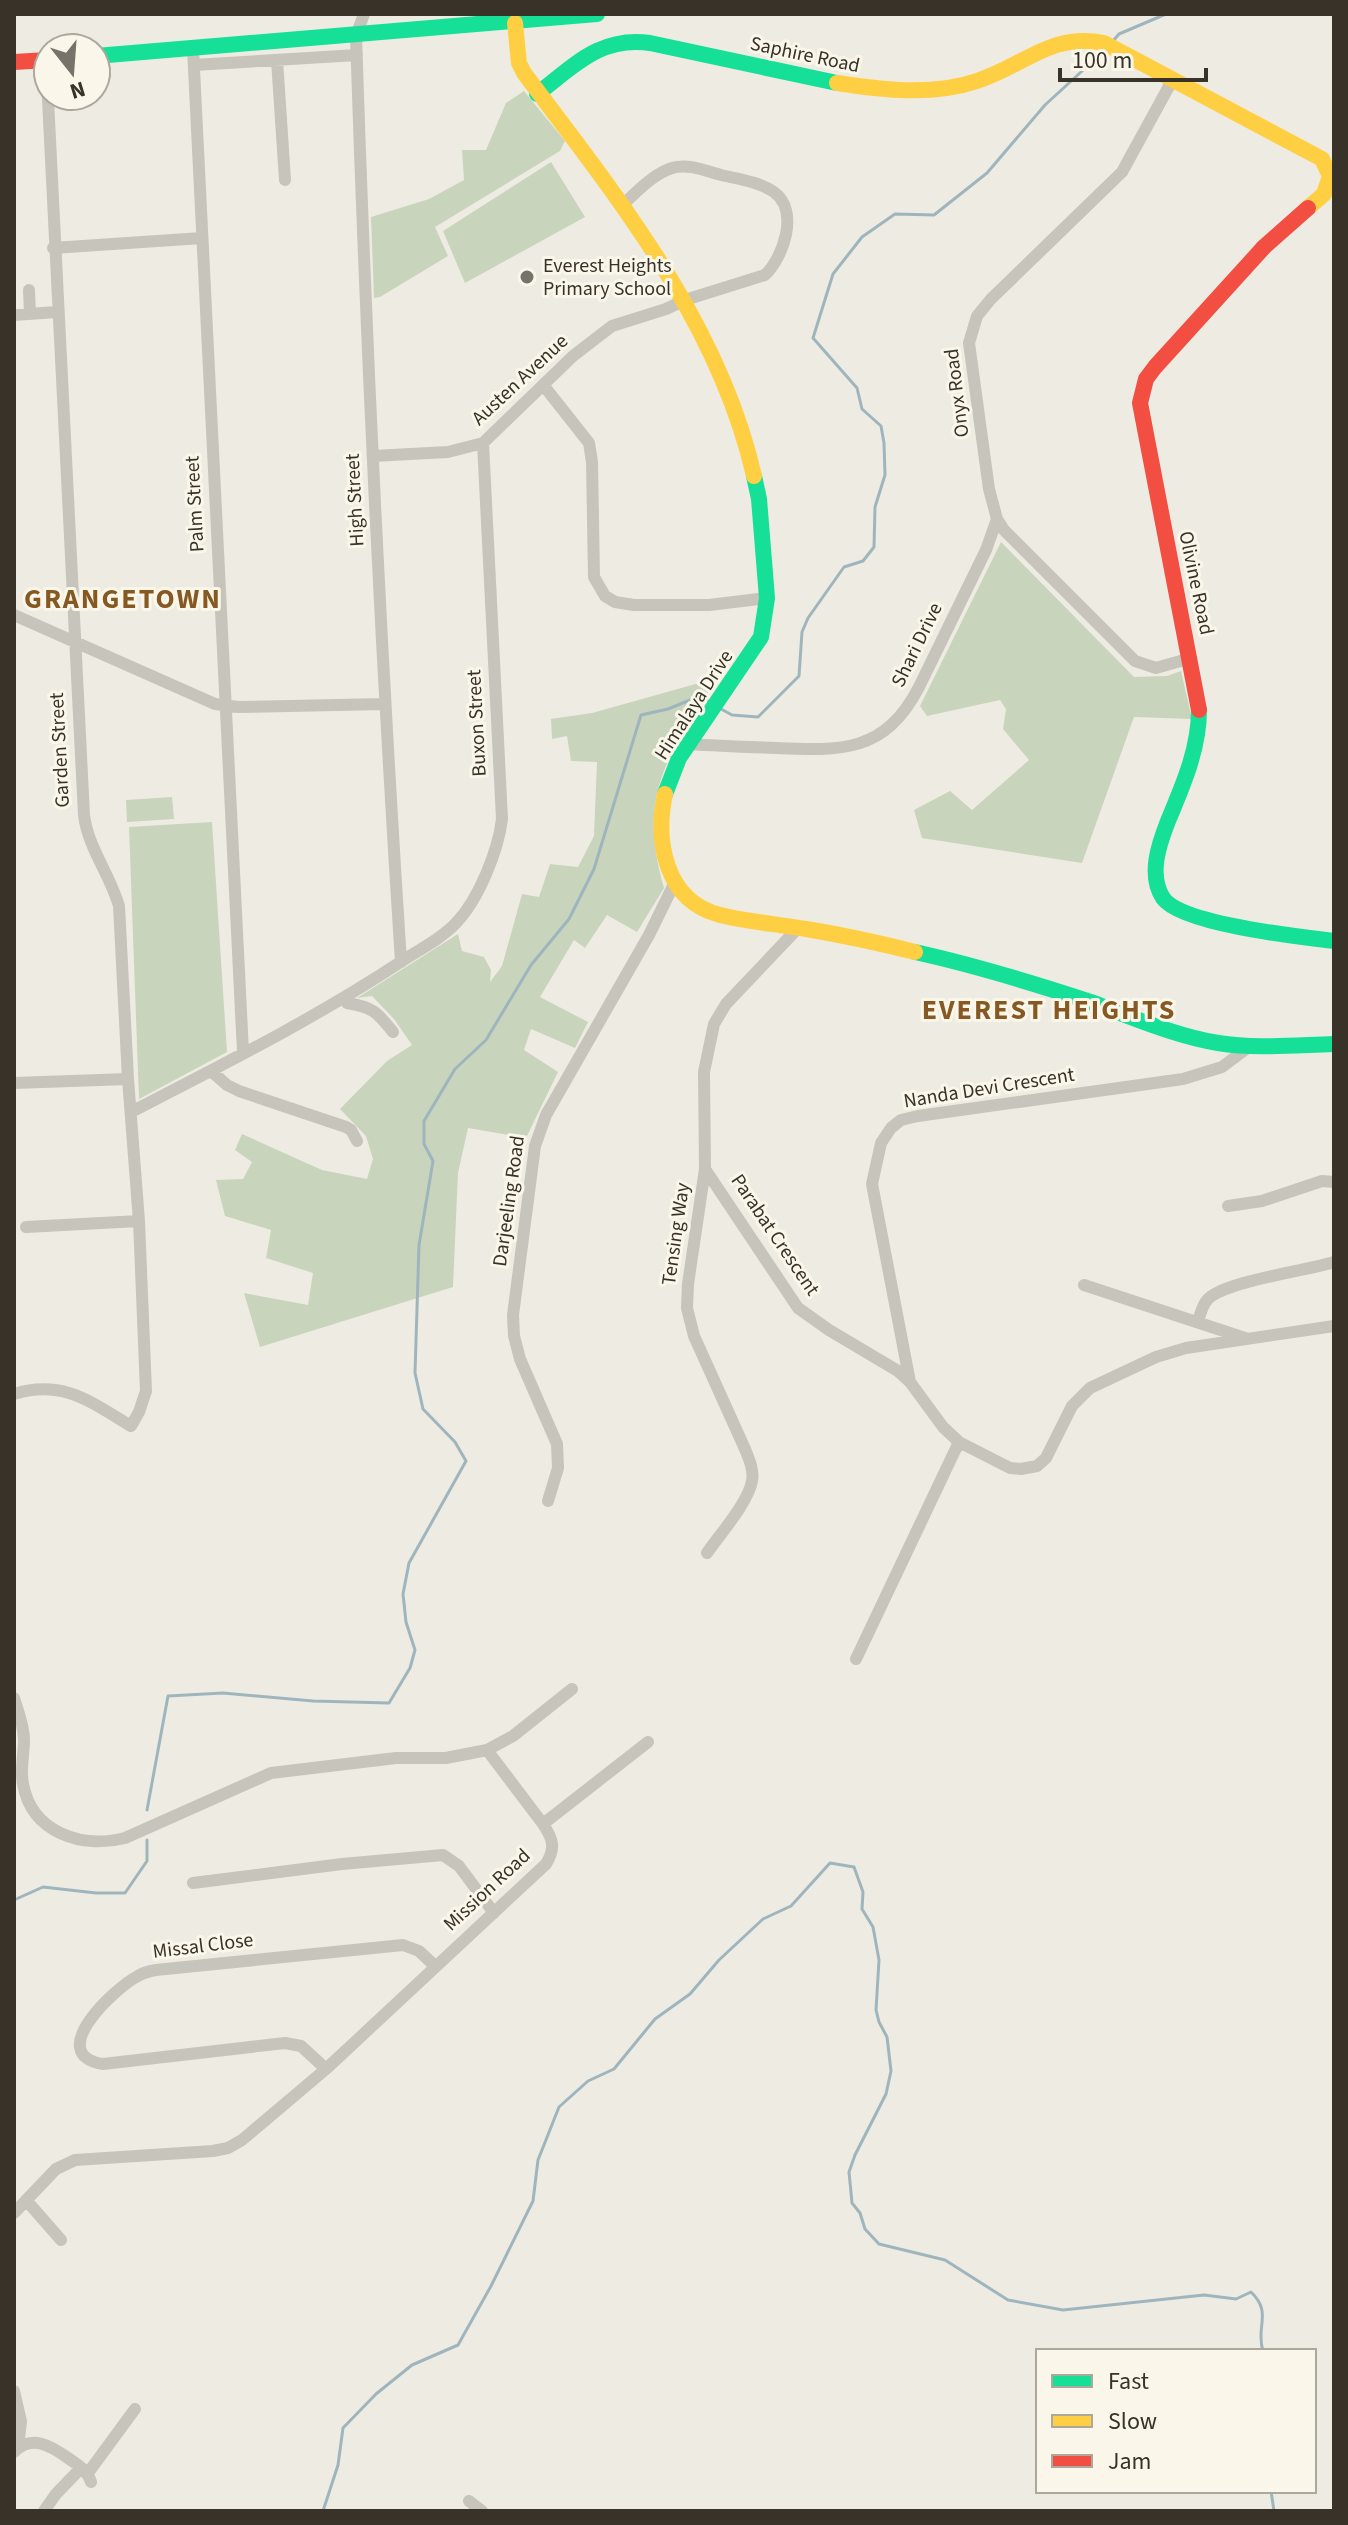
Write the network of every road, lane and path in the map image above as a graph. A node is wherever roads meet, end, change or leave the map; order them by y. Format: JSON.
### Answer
{"nodes":[{"id":1,"x":364,"y":14,"type":"edge"},
{"id":2,"x":597,"y":14,"type":"edge"},
{"id":3,"x":515,"y":23,"type":"junction"},
{"id":4,"x":356,"y":36,"type":"junction"},
{"id":5,"x":357,"y":55,"type":"junction"},
{"id":6,"x":112,"y":56,"type":"edge"},
{"id":7,"x":193,"y":57,"type":"junction"},
{"id":8,"x":277,"y":60,"type":"junction"},
{"id":9,"x":1173,"y":79,"type":"junction"},
{"id":10,"x":537,"y":94,"type":"junction"},
{"id":11,"x":49,"y":112,"type":"edge"},
{"id":12,"x":1326,"y":164,"type":"joint"},
{"id":13,"x":285,"y":180,"type":"dead end"},
{"id":14,"x":622,"y":205,"type":"junction"},
{"id":15,"x":202,"y":238,"type":"junction"},
{"id":16,"x":53,"y":248,"type":"junction"},
{"id":17,"x":29,"y":290,"type":"dead end"},
{"id":18,"x":685,"y":300,"type":"junction"},
{"id":19,"x":57,"y":312,"type":"junction"},
{"id":20,"x":30,"y":314,"type":"junction"},
{"id":21,"x":14,"y":315,"type":"edge"},
{"id":22,"x":544,"y":386,"type":"junction"},
{"id":23,"x":483,"y":443,"type":"junction"},
{"id":24,"x":373,"y":456,"type":"junction"},
{"id":25,"x":997,"y":519,"type":"junction"},
{"id":26,"x":767,"y":598,"type":"junction"},
{"id":27,"x":14,"y":615,"type":"edge"},
{"id":28,"x":75,"y":640,"type":"junction"},
{"id":29,"x":1191,"y":658,"type":"junction"},
{"id":30,"x":384,"y":704,"type":"junction"},
{"id":31,"x":225,"y":705,"type":"junction"},
{"id":32,"x":689,"y":744,"type":"junction"},
{"id":33,"x":674,"y":884,"type":"junction"},
{"id":34,"x":799,"y":927,"type":"junction"},
{"id":35,"x":1334,"y":941,"type":"edge"},
{"id":36,"x":401,"y":962,"type":"junction"},
{"id":37,"x":344,"y":997,"type":"junction"},
{"id":38,"x":393,"y":1032,"type":"dead end"},
{"id":39,"x":1334,"y":1044,"type":"edge"},
{"id":40,"x":1250,"y":1046,"type":"junction"},
{"id":41,"x":243,"y":1052,"type":"junction"},
{"id":42,"x":211,"y":1071,"type":"junction"},
{"id":43,"x":128,"y":1079,"type":"junction"},
{"id":44,"x":14,"y":1083,"type":"edge"},
{"id":45,"x":131,"y":1112,"type":"junction"},
{"id":46,"x":357,"y":1141,"type":"dead end"},
{"id":47,"x":705,"y":1169,"type":"junction"},
{"id":48,"x":1334,"y":1182,"type":"edge"},
{"id":49,"x":1228,"y":1206,"type":"dead end"},
{"id":50,"x":139,"y":1221,"type":"junction"},
{"id":51,"x":26,"y":1227,"type":"dead end"},
{"id":52,"x":1334,"y":1262,"type":"edge"},
{"id":53,"x":1084,"y":1285,"type":"dead end"},
{"id":54,"x":1198,"y":1322,"type":"junction"},
{"id":55,"x":1334,"y":1326,"type":"edge"},
{"id":56,"x":1248,"y":1339,"type":"junction"},
{"id":57,"x":910,"y":1382,"type":"junction"},
{"id":58,"x":14,"y":1394,"type":"edge"},
{"id":59,"x":959,"y":1442,"type":"junction"},
{"id":60,"x":548,"y":1501,"type":"dead end"},
{"id":61,"x":707,"y":1553,"type":"dead end"},
{"id":62,"x":856,"y":1659,"type":"dead end"},
{"id":63,"x":572,"y":1689,"type":"dead end"},
{"id":64,"x":14,"y":1698,"type":"edge"},
{"id":65,"x":648,"y":1742,"type":"dead end"},
{"id":66,"x":487,"y":1750,"type":"junction"},
{"id":67,"x":543,"y":1824,"type":"junction"},
{"id":68,"x":193,"y":1883,"type":"dead end"},
{"id":69,"x":494,"y":1913,"type":"junction"},
{"id":70,"x":435,"y":1966,"type":"junction"},
{"id":71,"x":326,"y":2069,"type":"junction"},
{"id":72,"x":26,"y":2200,"type":"junction"},
{"id":73,"x":14,"y":2213,"type":"edge"},
{"id":74,"x":61,"y":2240,"type":"dead end"},
{"id":75,"x":14,"y":2391,"type":"edge"},
{"id":76,"x":135,"y":2409,"type":"dead end"},
{"id":77,"x":16,"y":2450,"type":"edge"},
{"id":78,"x":87,"y":2474,"type":"junction"},
{"id":79,"x":469,"y":2501,"type":"dead end"},
{"id":80,"x":44,"y":2511,"type":"edge"},
{"id":81,"x":482,"y":2511,"type":"edge"}],
"edges":[{"from":1,"to":4,"type":"street"},
{"from":2,"to":3,"type":"street"},
{"from":3,"to":4,"type":"street"},
{"from":3,"to":10,"type":"street","name":"Himalaya Drive"},
{"from":4,"to":5,"type":"street","name":"High Street"},
{"from":4,"to":7,"type":"street"},
{"from":5,"to":8,"type":"street"},
{"from":5,"to":24,"type":"street","name":"High Street"},
{"from":6,"to":7,"type":"street"},
{"from":7,"to":8,"type":"street"},
{"from":7,"to":15,"type":"street","name":"Palm Street"},
{"from":8,"to":13,"type":"street"},
{"from":9,"to":10,"type":"street","name":"Saphire Road"},
{"from":9,"to":12,"type":"street","name":"Saphire Road"},
{"from":9,"to":25,"type":"street","name":"Onyx Road"},
{"from":10,"to":14,"type":"street","name":"Himalaya Drive"},
{"from":11,"to":16,"type":"street","name":"Garden Street"},
{"from":12,"to":29,"type":"street","name":"Olivine Road"},
{"from":14,"to":18,"type":"street","name":"Himalaya Drive"},
{"from":14,"to":18,"type":"street"},
{"from":15,"to":16,"type":"street"},
{"from":15,"to":31,"type":"street","name":"Palm Street"},
{"from":16,"to":19,"type":"street","name":"Garden Street"},
{"from":17,"to":20,"type":"street"},
{"from":18,"to":22,"type":"street","name":"Austen Avenue"},
{"from":18,"to":26,"type":"street","name":"Himalaya Drive"},
{"from":19,"to":20,"type":"street"},
{"from":19,"to":28,"type":"street","name":"Garden Street"},
{"from":20,"to":21,"type":"street"},
{"from":22,"to":23,"type":"street","name":"Austen Avenue"},
{"from":22,"to":26,"type":"street"},
{"from":23,"to":24,"type":"street","name":"Austen Avenue"},
{"from":23,"to":36,"type":"street","name":"Buxon Street"},
{"from":24,"to":30,"type":"street","name":"High Street"},
{"from":25,"to":29,"type":"street","name":"Onyx Road"},
{"from":25,"to":32,"type":"street","name":"Shari Drive"},
{"from":26,"to":32,"type":"street","name":"Himalaya Drive"},
{"from":27,"to":28,"type":"street"},
{"from":28,"to":31,"type":"street"},
{"from":28,"to":43,"type":"street","name":"Garden Street"},
{"from":29,"to":35,"type":"street","name":"Olivine Road"},
{"from":30,"to":31,"type":"street"},
{"from":30,"to":36,"type":"street","name":"High Street"},
{"from":31,"to":41,"type":"street","name":"Palm Street"},
{"from":32,"to":33,"type":"street","name":"Himalaya Drive"},
{"from":33,"to":34,"type":"street"},
{"from":33,"to":60,"type":"street","name":"Darjeeling Road"},
{"from":34,"to":40,"type":"street"},
{"from":34,"to":47,"type":"street","name":"Tensing Way"},
{"from":36,"to":37,"type":"street","name":"Buxon Street"},
{"from":37,"to":38,"type":"street"},
{"from":37,"to":41,"type":"street","name":"Buxon Street"},
{"from":39,"to":40,"type":"street"},
{"from":40,"to":57,"type":"street","name":"Nanda Devi Crescent"},
{"from":41,"to":42,"type":"street","name":"Buxon Street"},
{"from":42,"to":45,"type":"street","name":"Buxon Street"},
{"from":42,"to":46,"type":"street"},
{"from":43,"to":44,"type":"street"},
{"from":43,"to":45,"type":"street","name":"Garden Street"},
{"from":45,"to":50,"type":"street","name":"Garden Street"},
{"from":47,"to":57,"type":"street","name":"Parabat Crescent"},
{"from":47,"to":61,"type":"street","name":"Tensing Way"},
{"from":48,"to":49,"type":"street"},
{"from":50,"to":51,"type":"street"},
{"from":50,"to":58,"type":"street","name":"Garden Street"},
{"from":52,"to":54,"type":"street"},
{"from":53,"to":54,"type":"street"},
{"from":54,"to":56,"type":"street"},
{"from":55,"to":56,"type":"street"},
{"from":56,"to":59,"type":"street","name":"Parabat Crescent"},
{"from":57,"to":59,"type":"street","name":"Parabat Crescent"},
{"from":59,"to":62,"type":"street"},
{"from":63,"to":66,"type":"street"},
{"from":64,"to":66,"type":"street"},
{"from":65,"to":67,"type":"street"},
{"from":66,"to":67,"type":"street","name":"Mission Road"},
{"from":67,"to":69,"type":"street","name":"Mission Road"},
{"from":68,"to":69,"type":"street"},
{"from":69,"to":70,"type":"street","name":"Mission Road"},
{"from":70,"to":71,"type":"street","name":"Mission Road"},
{"from":70,"to":71,"type":"street","name":"Missal Close"},
{"from":71,"to":72,"type":"street","name":"Mission Road"},
{"from":72,"to":73,"type":"street","name":"Mission Road"},
{"from":72,"to":74,"type":"street"},
{"from":75,"to":77,"type":"street"},
{"from":76,"to":78,"type":"street"},
{"from":77,"to":78,"type":"street"},
{"from":78,"to":80,"type":"street"},
{"from":79,"to":81,"type":"street"}]}
